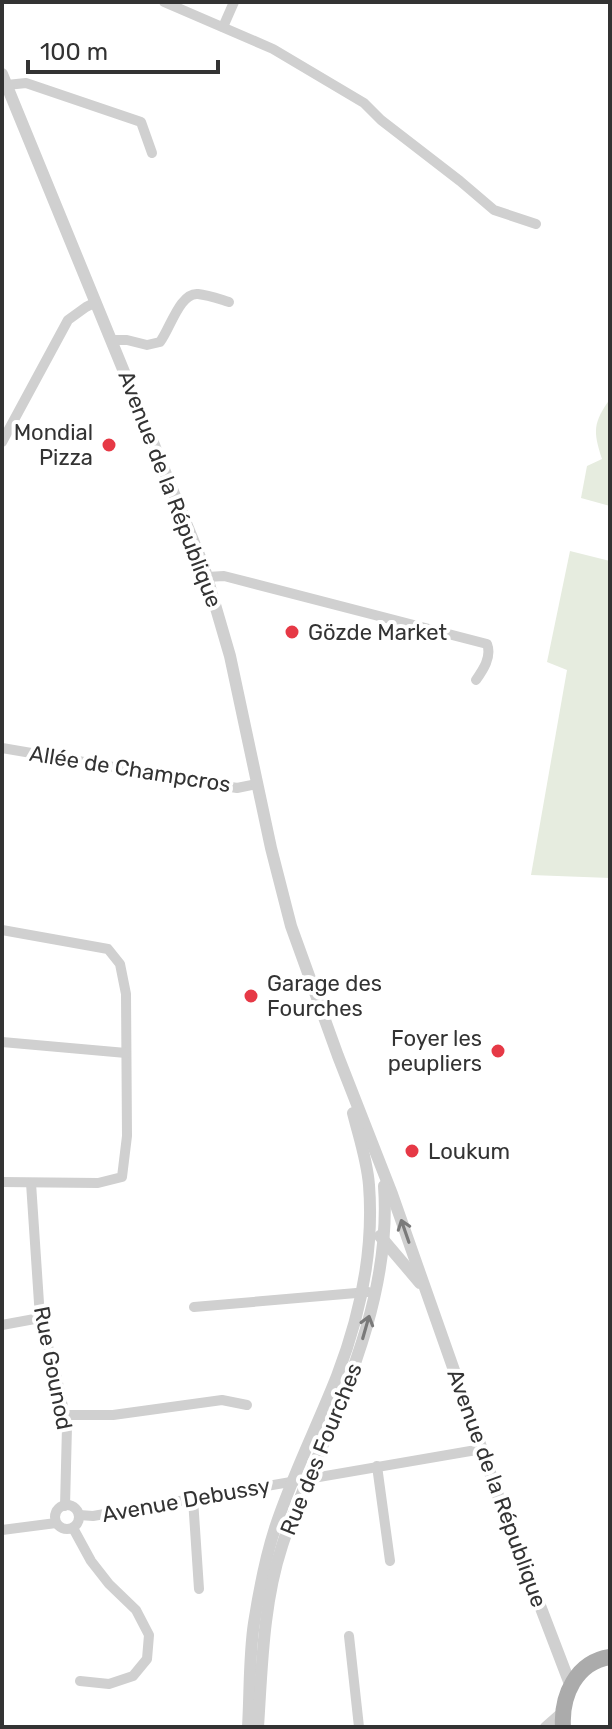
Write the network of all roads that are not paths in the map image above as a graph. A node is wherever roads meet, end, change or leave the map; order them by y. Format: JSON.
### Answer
{"nodes":[{"id":1,"x":164,"y":2,"type":"edge"},
{"id":2,"x":234,"y":2,"type":"edge"},
{"id":3,"x":223,"y":27,"type":"junction"},
{"id":4,"x":4,"y":80,"type":"edge"},
{"id":5,"x":152,"y":153,"type":"dead end"},
{"id":6,"x":536,"y":224,"type":"dead end"},
{"id":7,"x":96,"y":302,"type":"junction"},
{"id":8,"x":229,"y":302,"type":"dead end"},
{"id":9,"x":112,"y":340,"type":"junction"},
{"id":10,"x":2,"y":442,"type":"edge"},
{"id":11,"x":207,"y":577,"type":"junction"},
{"id":12,"x":476,"y":680,"type":"dead end"},
{"id":13,"x":2,"y":748,"type":"edge"},
{"id":14,"x":257,"y":784,"type":"junction"},
{"id":15,"x":2,"y":930,"type":"edge"},
{"id":16,"x":2,"y":1042,"type":"edge"},
{"id":17,"x":126,"y":1053,"type":"junction"},
{"id":18,"x":338,"y":1056,"type":"junction"},
{"id":19,"x":383,"y":1171,"type":"junction"},
{"id":20,"x":2,"y":1182,"type":"edge"},
{"id":21,"x":31,"y":1183,"type":"junction"},
{"id":22,"x":369,"y":1226,"type":"junction"},
{"id":23,"x":383,"y":1239,"type":"junction"},
{"id":24,"x":376,"y":1291,"type":"junction"},
{"id":25,"x":426,"y":1291,"type":"junction"},
{"id":26,"x":362,"y":1292,"type":"junction"},
{"id":27,"x":194,"y":1307,"type":"dead end"},
{"id":28,"x":40,"y":1318,"type":"junction"},
{"id":29,"x":2,"y":1325,"type":"edge"},
{"id":30,"x":247,"y":1405,"type":"dead end"},
{"id":31,"x":65,"y":1415,"type":"junction"},
{"id":32,"x":482,"y":1449,"type":"junction"},
{"id":33,"x":377,"y":1466,"type":"junction"},
{"id":34,"x":309,"y":1478,"type":"junction"},
{"id":35,"x":294,"y":1481,"type":"junction"},
{"id":36,"x":193,"y":1499,"type":"junction"},
{"id":37,"x":65,"y":1506,"type":"junction"},
{"id":38,"x":79,"y":1515,"type":"junction"},
{"id":39,"x":56,"y":1523,"type":"junction"},
{"id":40,"x":73,"y":1528,"type":"junction"},
{"id":41,"x":2,"y":1530,"type":"edge"},
{"id":42,"x":390,"y":1561,"type":"dead end"},
{"id":43,"x":199,"y":1589,"type":"dead end"},
{"id":44,"x":349,"y":1636,"type":"dead end"},
{"id":45,"x":608,"y":1652,"type":"edge"},
{"id":46,"x":80,"y":1681,"type":"dead end"},
{"id":47,"x":570,"y":1684,"type":"junction"},
{"id":48,"x":562,"y":1720,"type":"edge"},
{"id":49,"x":248,"y":1727,"type":"edge"},
{"id":50,"x":258,"y":1727,"type":"edge"},
{"id":51,"x":359,"y":1727,"type":"edge"},
{"id":52,"x":545,"y":1727,"type":"edge"}],
"edges":[{"from":1,"to":3,"type":"street"},
{"from":2,"to":3,"type":"street"},
{"from":3,"to":6,"type":"street"},
{"from":4,"to":5,"type":"street"},
{"from":4,"to":7,"type":"street","name":"Avenue de la République"},
{"from":7,"to":9,"type":"street","name":"Avenue de la République"},
{"from":7,"to":10,"type":"street"},
{"from":8,"to":9,"type":"street"},
{"from":9,"to":11,"type":"street","name":"Avenue de la République"},
{"from":11,"to":12,"type":"street"},
{"from":11,"to":14,"type":"street","name":"Avenue de la République"},
{"from":13,"to":14,"type":"street","name":"Allée de Champcros"},
{"from":14,"to":18,"type":"street","name":"Avenue de la République"},
{"from":15,"to":17,"type":"street"},
{"from":16,"to":17,"type":"street"},
{"from":17,"to":21,"type":"street"},
{"from":18,"to":19,"type":"street","name":"Avenue de la République"},
{"from":18,"to":22,"type":"street","name":"Avenue de la République"},
{"from":19,"to":23,"type":"street","name":"Rue des Fourches"},
{"from":25,"to":19,"type":"street","name":"Avenue de la République","one_way":true},
{"from":20,"to":21,"type":"street"},
{"from":21,"to":28,"type":"street","name":"Rue Gounod"},
{"from":22,"to":23,"type":"street"},
{"from":22,"to":26,"type":"street","name":"Rue des Fourches"},
{"from":23,"to":24,"type":"street","name":"Rue des Fourches"},
{"from":23,"to":25,"type":"street"},
{"from":24,"to":26,"type":"street"},
{"from":34,"to":24,"type":"street","name":"Rue des Fourches","one_way":true},
{"from":25,"to":32,"type":"street","name":"Avenue de la République"},
{"from":26,"to":27,"type":"street"},
{"from":26,"to":35,"type":"street","name":"Rue des Fourches"},
{"from":28,"to":29,"type":"street"},
{"from":28,"to":31,"type":"street","name":"Rue Gounod"},
{"from":30,"to":31,"type":"street"},
{"from":31,"to":37,"type":"street","name":"Rue Gounod"},
{"from":32,"to":33,"type":"street","name":"Avenue Debussy"},
{"from":32,"to":47,"type":"street","name":"Avenue de la République"},
{"from":33,"to":34,"type":"street","name":"Avenue Debussy"},
{"from":33,"to":42,"type":"street"},
{"from":34,"to":35,"type":"street","name":"Avenue Debussy"},
{"from":34,"to":50,"type":"street","name":"Rue des Fourches"},
{"from":35,"to":36,"type":"street","name":"Avenue Debussy"},
{"from":35,"to":49,"type":"street","name":"Rue des Fourches"},
{"from":36,"to":38,"type":"street","name":"Avenue Debussy"},
{"from":36,"to":43,"type":"street"},
{"from":37,"to":38,"type":"street"},
{"from":37,"to":39,"type":"street"},
{"from":38,"to":40,"type":"street"},
{"from":39,"to":40,"type":"street"},
{"from":39,"to":41,"type":"street"},
{"from":40,"to":46,"type":"street"},
{"from":44,"to":51,"type":"street"},
{"from":45,"to":47,"type":"main road"},
{"from":47,"to":48,"type":"main road"},
{"from":48,"to":52,"type":"street"}]}
